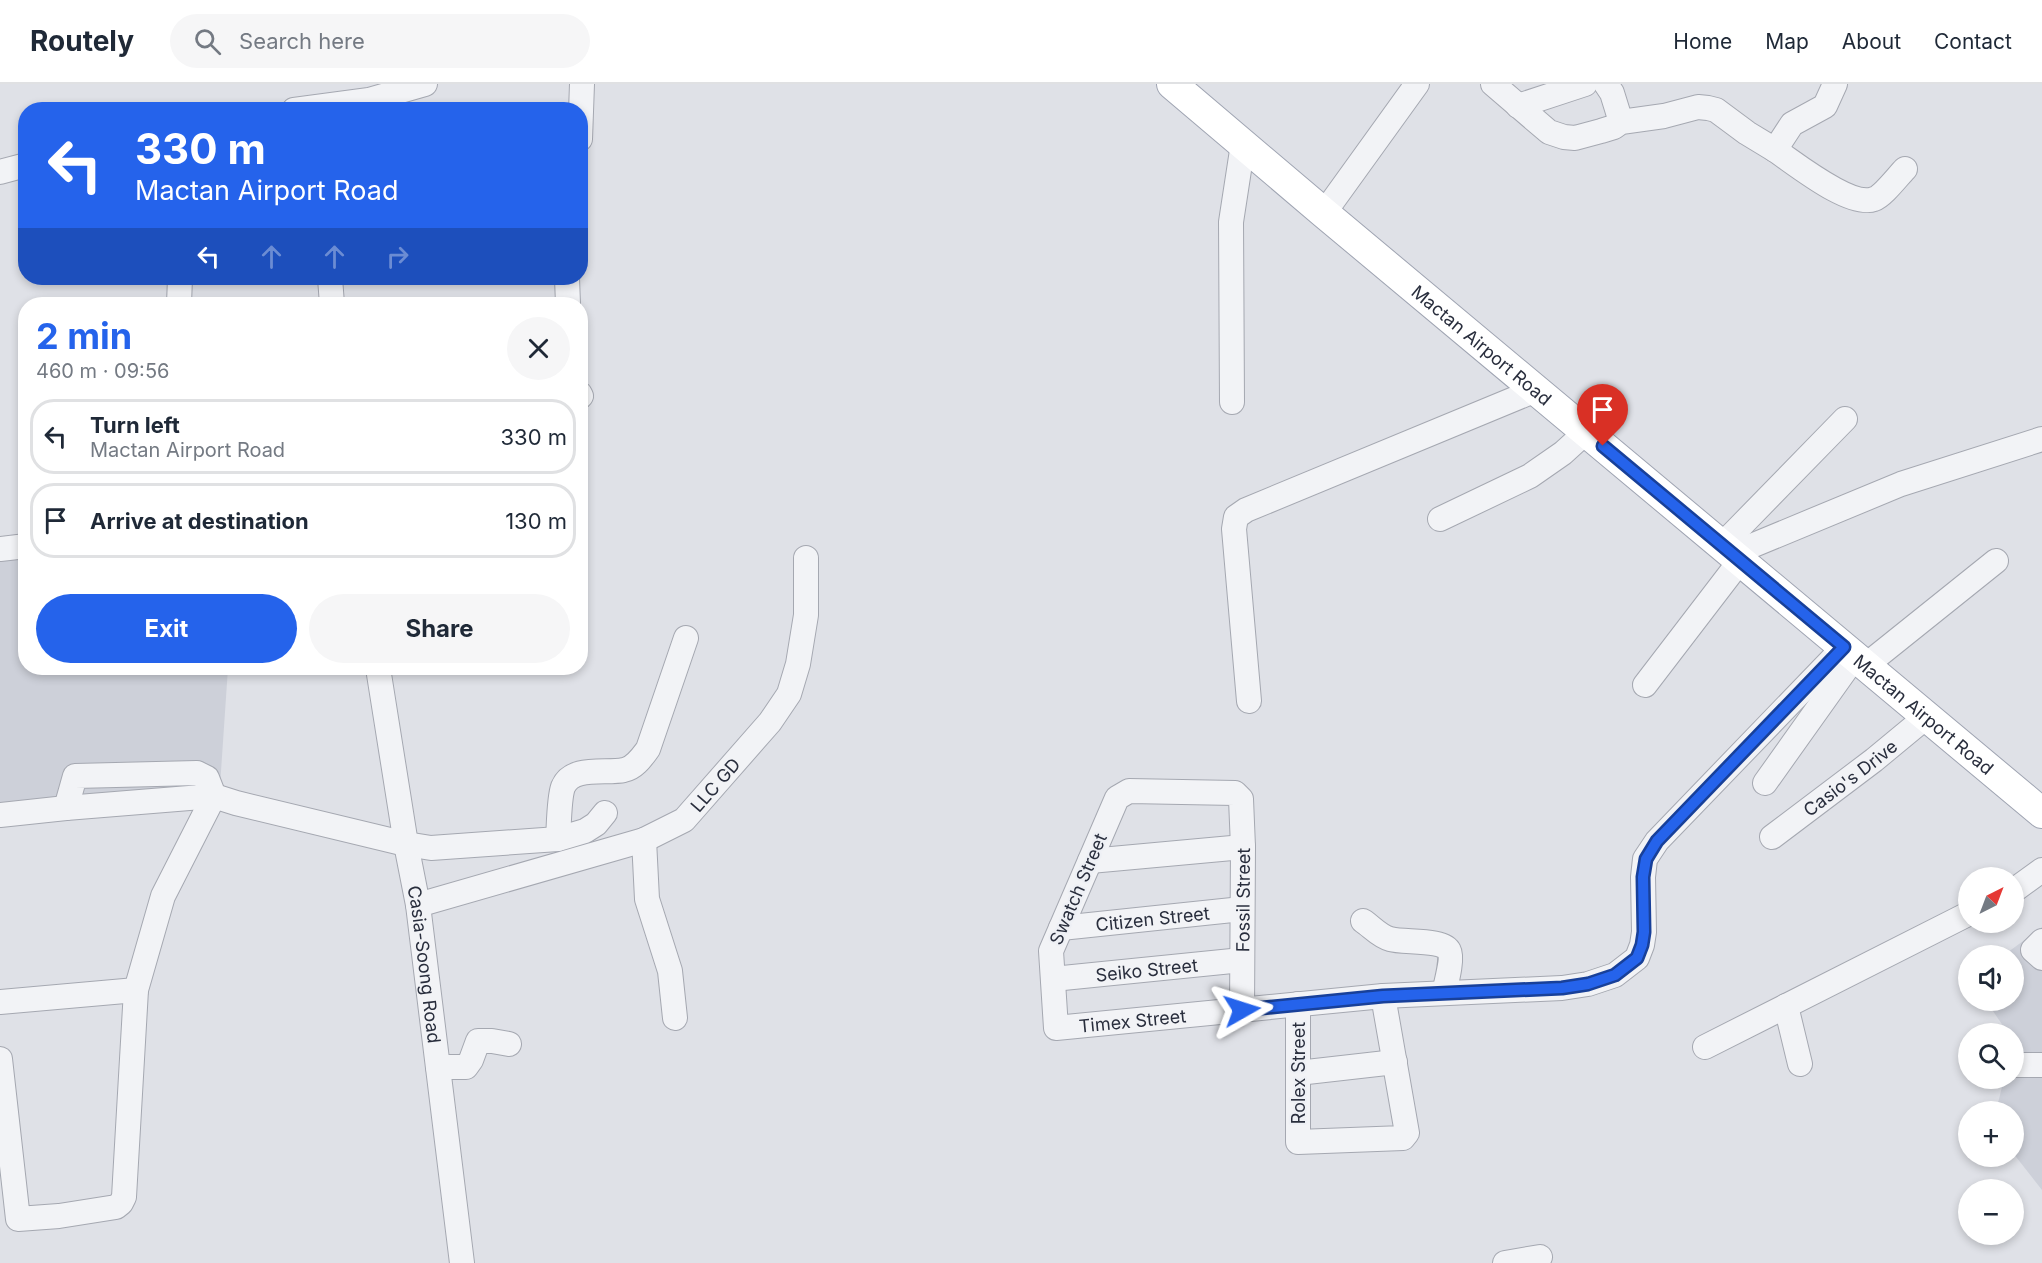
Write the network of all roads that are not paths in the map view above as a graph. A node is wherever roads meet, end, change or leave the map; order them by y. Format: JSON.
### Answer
{"nodes":[{"id":1,"x":425,"y":84,"type":"edge"},
{"id":2,"x":582,"y":84,"type":"edge"},
{"id":3,"x":1417,"y":84,"type":"edge"},
{"id":4,"x":1493,"y":84,"type":"edge"},
{"id":5,"x":1585,"y":84,"type":"edge"},
{"id":6,"x":1606,"y":84,"type":"edge"},
{"id":7,"x":1835,"y":84,"type":"edge"},
{"id":8,"x":1178,"y":86,"type":"edge"},
{"id":9,"x":368,"y":92,"type":"edge"},
{"id":10,"x":331,"y":102,"type":"edge"},
{"id":11,"x":581,"y":102,"type":"edge"},
{"id":12,"x":1518,"y":106,"type":"junction"},
{"id":13,"x":1621,"y":122,"type":"junction"},
{"id":14,"x":1243,"y":144,"type":"junction"},
{"id":15,"x":1775,"y":150,"type":"junction"},
{"id":16,"x":18,"y":167,"type":"edge"},
{"id":17,"x":1905,"y":169,"type":"dead end"},
{"id":18,"x":0,"y":172,"type":"edge"},
{"id":19,"x":1324,"y":213,"type":"junction"},
{"id":20,"x":1536,"y":390,"type":"junction"},
{"id":21,"x":1232,"y":402,"type":"dead end"},
{"id":22,"x":1845,"y":418,"type":"dead end"},
{"id":23,"x":1586,"y":432,"type":"junction"},
{"id":24,"x":2042,"y":439,"type":"edge"},
{"id":25,"x":1440,"y":519,"type":"dead end"},
{"id":26,"x":18,"y":547,"type":"edge"},
{"id":27,"x":0,"y":549,"type":"edge"},
{"id":28,"x":1731,"y":553,"type":"junction"},
{"id":29,"x":806,"y":558,"type":"dead end"},
{"id":30,"x":1996,"y":561,"type":"dead end"},
{"id":31,"x":686,"y":638,"type":"dead end"},
{"id":32,"x":1855,"y":657,"type":"junction"},
{"id":33,"x":379,"y":675,"type":"edge"},
{"id":34,"x":1645,"y":685,"type":"dead end"},
{"id":35,"x":1249,"y":701,"type":"dead end"},
{"id":36,"x":1926,"y":717,"type":"junction"},
{"id":37,"x":1766,"y":783,"type":"dead end"},
{"id":38,"x":1235,"y":793,"type":"joint"},
{"id":39,"x":214,"y":796,"type":"junction"},
{"id":40,"x":605,"y":813,"type":"dead end"},
{"id":41,"x":2042,"y":813,"type":"edge"},
{"id":42,"x":0,"y":815,"type":"edge"},
{"id":43,"x":1772,"y":837,"type":"dead end"},
{"id":44,"x":558,"y":838,"type":"junction"},
{"id":45,"x":644,"y":840,"type":"junction"},
{"id":46,"x":406,"y":844,"type":"junction"},
{"id":47,"x":1243,"y":847,"type":"junction"},
{"id":48,"x":1090,"y":861,"type":"junction"},
{"id":49,"x":2042,"y":870,"type":"edge"},
{"id":50,"x":2024,"y":883,"type":"edge"},
{"id":51,"x":418,"y":905,"type":"junction"},
{"id":52,"x":1242,"y":909,"type":"junction"},
{"id":53,"x":1958,"y":919,"type":"edge"},
{"id":54,"x":1363,"y":921,"type":"dead end"},
{"id":55,"x":1061,"y":928,"type":"junction"},
{"id":56,"x":1242,"y":960,"type":"junction"},
{"id":57,"x":1053,"y":979,"type":"junction"},
{"id":58,"x":136,"y":990,"type":"junction"},
{"id":59,"x":1444,"y":993,"type":"junction"},
{"id":60,"x":1383,"y":996,"type":"junction"},
{"id":61,"x":0,"y":1002,"type":"edge"},
{"id":62,"x":1298,"y":1004,"type":"junction"},
{"id":63,"x":1786,"y":1005,"type":"junction"},
{"id":64,"x":1242,"y":1010,"type":"junction"},
{"id":65,"x":675,"y":1018,"type":"dead end"},
{"id":66,"x":1056,"y":1028,"type":"joint"},
{"id":67,"x":509,"y":1044,"type":"dead end"},
{"id":68,"x":1705,"y":1047,"type":"dead end"},
{"id":69,"x":0,"y":1059,"type":"edge"},
{"id":70,"x":1395,"y":1062,"type":"junction"},
{"id":71,"x":1800,"y":1064,"type":"dead end"},
{"id":72,"x":2024,"y":1065,"type":"edge"},
{"id":73,"x":2042,"y":1065,"type":"edge"},
{"id":74,"x":438,"y":1067,"type":"junction"},
{"id":75,"x":1298,"y":1073,"type":"junction"},
{"id":76,"x":9,"y":1220,"type":"edge"},
{"id":77,"x":1540,"y":1257,"type":"dead end"},
{"id":78,"x":462,"y":1263,"type":"edge"},
{"id":79,"x":1505,"y":1263,"type":"edge"}],
"edges":[{"from":1,"to":9,"type":"street"},
{"from":2,"to":11,"type":"street"},
{"from":3,"to":19,"type":"street"},
{"from":4,"to":12,"type":"street"},
{"from":5,"to":12,"type":"street"},
{"from":6,"to":13,"type":"street"},
{"from":7,"to":15,"type":"street"},
{"from":8,"to":14,"type":"main road","name":"Mactan Airport Road"},
{"from":9,"to":10,"type":"street"},
{"from":12,"to":13,"type":"street"},
{"from":13,"to":15,"type":"street"},
{"from":14,"to":19,"type":"main road","name":"Mactan Airport Road"},
{"from":14,"to":21,"type":"street"},
{"from":15,"to":17,"type":"street"},
{"from":16,"to":18,"type":"street"},
{"from":19,"to":20,"type":"main road","name":"Mactan Airport Road"},
{"from":20,"to":23,"type":"main road","name":"Mactan Airport Road"},
{"from":20,"to":35,"type":"street"},
{"from":22,"to":28,"type":"street"},
{"from":23,"to":25,"type":"street"},
{"from":23,"to":28,"type":"main road","name":"Mactan Airport Road"},
{"from":24,"to":28,"type":"street"},
{"from":26,"to":27,"type":"street"},
{"from":28,"to":32,"type":"main road","name":"Mactan Airport Road"},
{"from":28,"to":34,"type":"street"},
{"from":29,"to":45,"type":"street","name":"LLC GD"},
{"from":30,"to":32,"type":"street"},
{"from":31,"to":44,"type":"street"},
{"from":32,"to":36,"type":"main road","name":"Mactan Airport Road"},
{"from":32,"to":37,"type":"street"},
{"from":32,"to":59,"type":"street","name":"Timex Street"},
{"from":33,"to":46,"type":"street","name":"Casia-Soong Road"},
{"from":36,"to":41,"type":"main road","name":"Mactan Airport Road"},
{"from":36,"to":43,"type":"street","name":"Casio's Drive"},
{"from":38,"to":47,"type":"street","name":"Fossil Street"},
{"from":38,"to":48,"type":"street","name":"Swatch Street"},
{"from":39,"to":42,"type":"street"},
{"from":39,"to":46,"type":"street"},
{"from":39,"to":58,"type":"street"},
{"from":40,"to":44,"type":"street"},
{"from":44,"to":46,"type":"street"},
{"from":45,"to":51,"type":"street","name":"LLC GD"},
{"from":45,"to":65,"type":"street"},
{"from":46,"to":51,"type":"street","name":"Casia-Soong Road"},
{"from":47,"to":48,"type":"street"},
{"from":47,"to":52,"type":"street","name":"Fossil Street"},
{"from":48,"to":55,"type":"street","name":"Swatch Street"},
{"from":49,"to":50,"type":"street"},
{"from":51,"to":74,"type":"street","name":"Casia-Soong Road"},
{"from":52,"to":55,"type":"street","name":"Citizen Street"},
{"from":52,"to":56,"type":"street","name":"Fossil Street"},
{"from":53,"to":63,"type":"street"},
{"from":54,"to":59,"type":"street"},
{"from":55,"to":57,"type":"street","name":"Swatch Street"},
{"from":56,"to":57,"type":"street","name":"Seiko Street"},
{"from":56,"to":64,"type":"street","name":"Fossil Street"},
{"from":57,"to":66,"type":"street","name":"Swatch Street"},
{"from":58,"to":61,"type":"street"},
{"from":58,"to":76,"type":"street"},
{"from":59,"to":60,"type":"street","name":"Timex Street"},
{"from":60,"to":62,"type":"street","name":"Timex Street"},
{"from":60,"to":70,"type":"street"},
{"from":62,"to":64,"type":"street","name":"Timex Street"},
{"from":62,"to":75,"type":"street","name":"Rolex Street"},
{"from":63,"to":68,"type":"street"},
{"from":63,"to":71,"type":"street"},
{"from":64,"to":66,"type":"street","name":"Timex Street"},
{"from":67,"to":74,"type":"street"},
{"from":69,"to":76,"type":"street"},
{"from":70,"to":75,"type":"street"},
{"from":70,"to":75,"type":"street","name":"Rolex Street"},
{"from":72,"to":73,"type":"street"},
{"from":74,"to":78,"type":"street","name":"Casia-Soong Road"},
{"from":77,"to":79,"type":"street"}]}
